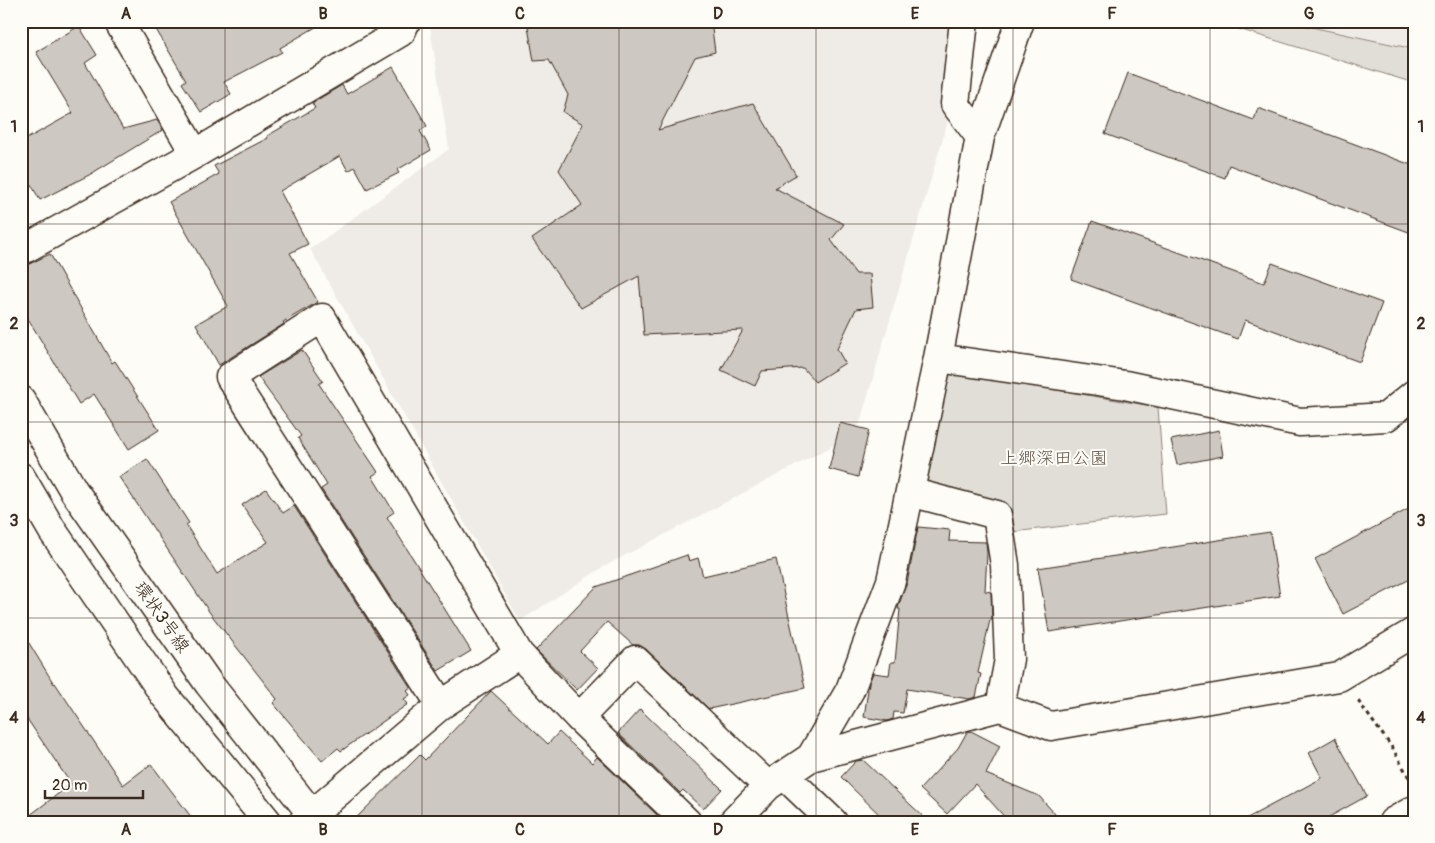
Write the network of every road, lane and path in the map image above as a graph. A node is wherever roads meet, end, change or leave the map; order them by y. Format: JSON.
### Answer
{"nodes":[{"id":1,"x":118,"y":21,"type":"edge"},
{"id":2,"x":406,"y":21,"type":"edge"},
{"id":3,"x":964,"y":21,"type":"edge"},
{"id":4,"x":1020,"y":21,"type":"edge"},
{"id":5,"x":980,"y":137,"type":"junction"},
{"id":6,"x":195,"y":154,"type":"junction"},
{"id":7,"x":21,"y":251,"type":"edge"},
{"id":8,"x":938,"y":358,"type":"junction"},
{"id":9,"x":1414,"y":394,"type":"edge"},
{"id":10,"x":21,"y":400,"type":"edge"},
{"id":11,"x":21,"y":477,"type":"edge"},
{"id":12,"x":910,"y":492,"type":"junction"},
{"id":13,"x":1414,"y":632,"type":"edge"},
{"id":14,"x":519,"y":654,"type":"junction"},
{"id":15,"x":1339,"y":677,"type":"junction"},
{"id":16,"x":441,"y":705,"type":"junction"},
{"id":17,"x":1000,"y":707,"type":"junction"},
{"id":18,"x":580,"y":718,"type":"junction"},
{"id":19,"x":811,"y":756,"type":"junction"},
{"id":20,"x":776,"y":780,"type":"junction"},
{"id":21,"x":1414,"y":785,"type":"edge"},
{"id":22,"x":1414,"y":810,"type":"edge"},
{"id":23,"x":311,"y":819,"type":"edge"},
{"id":24,"x":268,"y":822,"type":"edge"},
{"id":25,"x":687,"y":822,"type":"edge"},
{"id":26,"x":733,"y":822,"type":"edge"},
{"id":27,"x":832,"y":822,"type":"edge"},
{"id":28,"x":1393,"y":822,"type":"edge"}],
"edges":[{"from":1,"to":6,"type":"street"},
{"from":2,"to":6,"type":"street"},
{"from":3,"to":5,"type":"street"},
{"from":4,"to":5,"type":"street"},
{"from":5,"to":8,"type":"street"},
{"from":6,"to":7,"type":"street"},
{"from":8,"to":9,"type":"street"},
{"from":8,"to":12,"type":"street"},
{"from":10,"to":23,"type":"street","name":"環状3号線"},
{"from":11,"to":24,"type":"street"},
{"from":12,"to":17,"type":"street"},
{"from":12,"to":19,"type":"street"},
{"from":13,"to":15,"type":"street"},
{"from":14,"to":16,"type":"street"},
{"from":14,"to":16,"type":"street"},
{"from":14,"to":18,"type":"street"},
{"from":15,"to":17,"type":"street"},
{"from":15,"to":21,"type":"path"},
{"from":16,"to":23,"type":"street"},
{"from":17,"to":19,"type":"street"},
{"from":18,"to":20,"type":"street"},
{"from":18,"to":25,"type":"street"},
{"from":19,"to":20,"type":"street"},
{"from":20,"to":26,"type":"street"},
{"from":20,"to":27,"type":"street"},
{"from":22,"to":28,"type":"street"}]}
